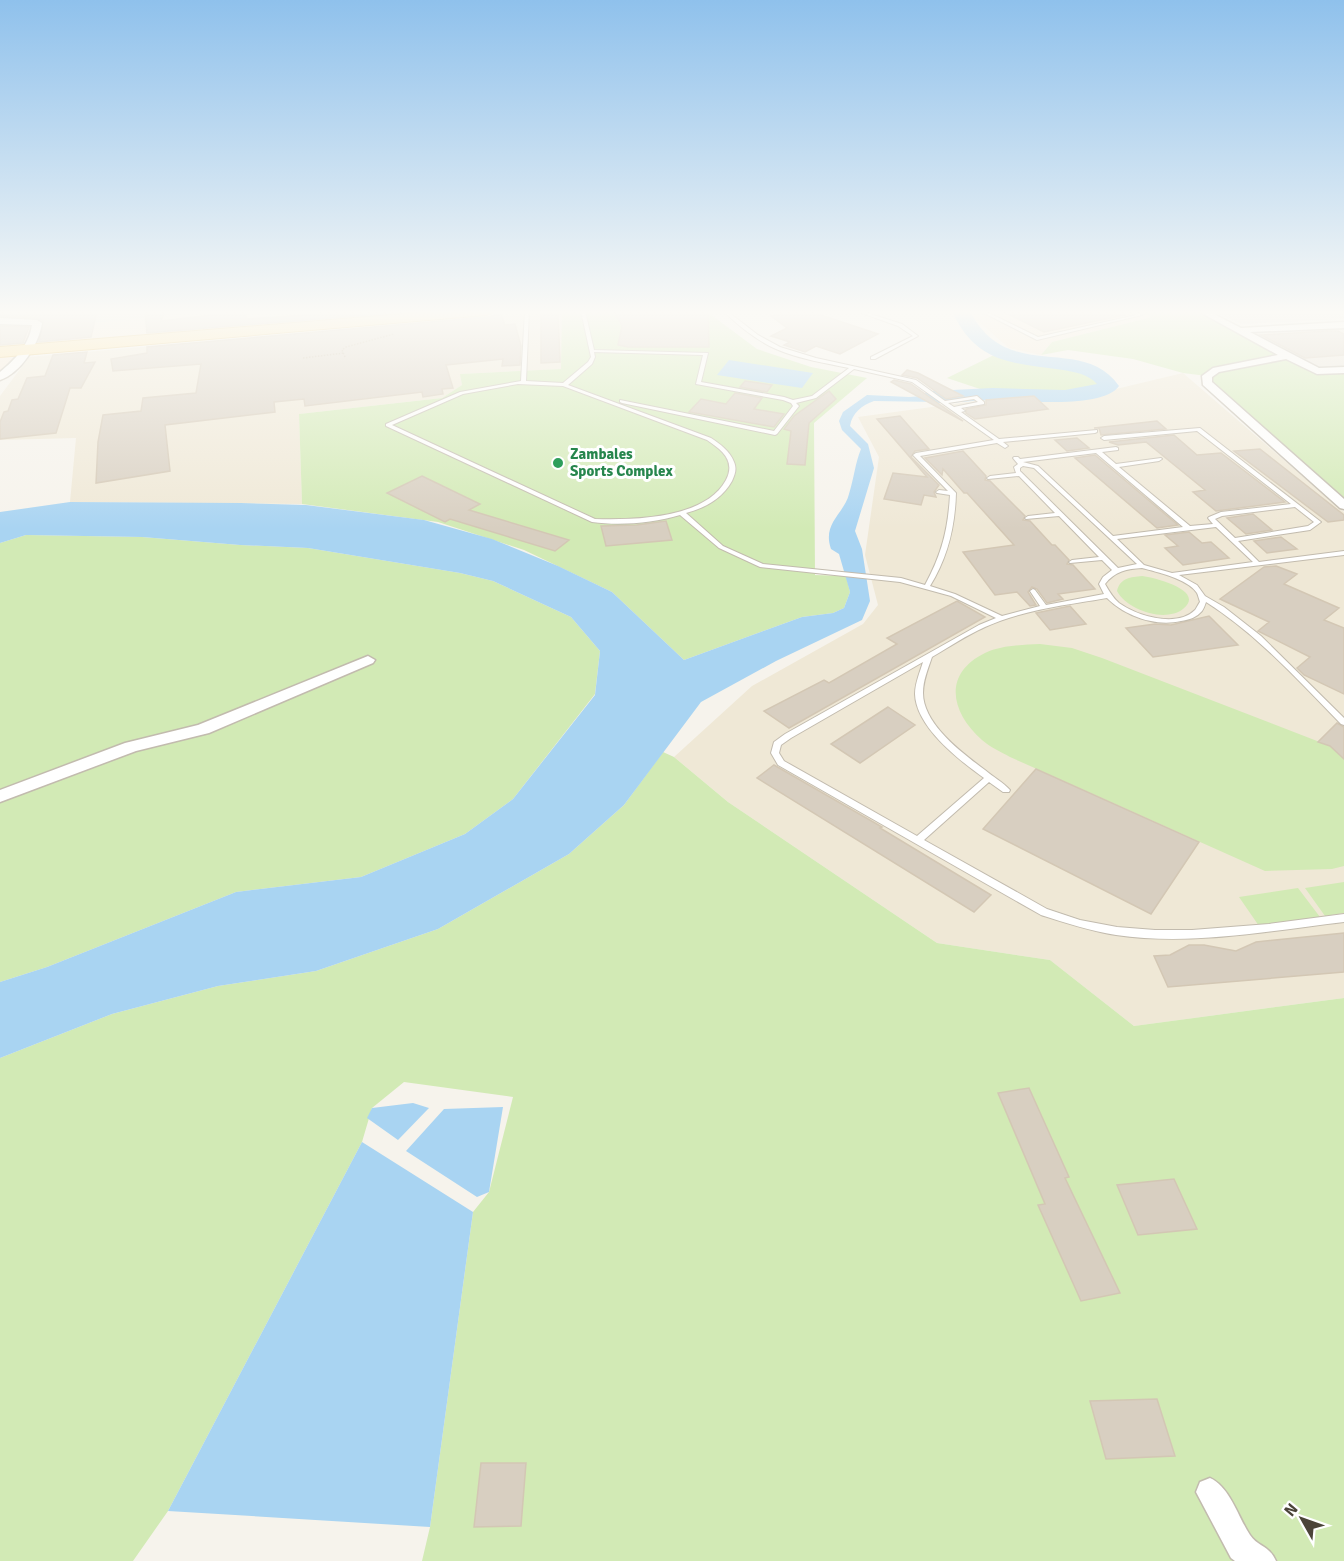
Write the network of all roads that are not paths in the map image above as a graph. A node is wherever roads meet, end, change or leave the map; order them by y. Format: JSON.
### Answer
{"nodes":[{"id":1,"x":502,"y":384,"type":"edge"},
{"id":2,"x":548,"y":384,"type":"edge"},
{"id":3,"x":702,"y":384,"type":"edge"},
{"id":4,"x":832,"y":384,"type":"edge"},
{"id":5,"x":918,"y":384,"type":"edge"},
{"id":6,"x":1208,"y":384,"type":"edge"},
{"id":7,"x":564,"y":385,"type":"joint"},
{"id":8,"x":594,"y":396,"type":"junction"},
{"id":9,"x":793,"y":402,"type":"junction"},
{"id":10,"x":945,"y":402,"type":"junction"},
{"id":11,"x":968,"y":418,"type":"junction"},
{"id":12,"x":1095,"y":431,"type":"dead end"},
{"id":13,"x":1002,"y":443,"type":"junction"},
{"id":14,"x":1097,"y":451,"type":"junction"},
{"id":15,"x":1159,"y":459,"type":"dead end"},
{"id":16,"x":1019,"y":461,"type":"junction"},
{"id":17,"x":1114,"y":466,"type":"junction"},
{"id":18,"x":1020,"y":474,"type":"junction"},
{"id":19,"x":990,"y":478,"type":"dead end"},
{"id":20,"x":939,"y":492,"type":"dead end"},
{"id":21,"x":953,"y":493,"type":"junction"},
{"id":22,"x":1297,"y":505,"type":"junction"},
{"id":23,"x":1344,"y":505,"type":"edge"},
{"id":24,"x":682,"y":513,"type":"junction"},
{"id":25,"x":1060,"y":514,"type":"junction"},
{"id":26,"x":1028,"y":518,"type":"dead end"},
{"id":27,"x":1216,"y":525,"type":"junction"},
{"id":28,"x":1188,"y":528,"type":"junction"},
{"id":29,"x":1112,"y":538,"type":"junction"},
{"id":30,"x":1234,"y":540,"type":"junction"},
{"id":31,"x":1344,"y":553,"type":"edge"},
{"id":32,"x":1104,"y":558,"type":"junction"},
{"id":33,"x":1072,"y":562,"type":"dead end"},
{"id":34,"x":1257,"y":563,"type":"junction"},
{"id":35,"x":1142,"y":566,"type":"junction"},
{"id":36,"x":1116,"y":570,"type":"junction"},
{"id":37,"x":1173,"y":574,"type":"junction"},
{"id":38,"x":868,"y":575,"type":"joint"},
{"id":39,"x":928,"y":585,"type":"junction"},
{"id":40,"x":1033,"y":591,"type":"dead end"},
{"id":41,"x":1059,"y":594,"type":"dead end"},
{"id":42,"x":1107,"y":596,"type":"junction"},
{"id":43,"x":1201,"y":596,"type":"junction"},
{"id":44,"x":1063,"y":605,"type":"junction"},
{"id":45,"x":1044,"y":606,"type":"junction"},
{"id":46,"x":1001,"y":618,"type":"junction"},
{"id":47,"x":929,"y":656,"type":"junction"},
{"id":48,"x":368,"y":660,"type":"dead end"},
{"id":49,"x":1344,"y":722,"type":"edge"},
{"id":50,"x":989,"y":778,"type":"junction"},
{"id":51,"x":1006,"y":790,"type":"dead end"},
{"id":52,"x":0,"y":796,"type":"edge"},
{"id":53,"x":918,"y":840,"type":"junction"},
{"id":54,"x":1344,"y":918,"type":"edge"},
{"id":55,"x":1210,"y":1492,"type":"dead end"},
{"id":56,"x":1261,"y":1561,"type":"edge"}],
"edges":[{"from":1,"to":24,"type":"lane"},
{"from":2,"to":7,"type":"lane"},
{"from":3,"to":9,"type":"lane"},
{"from":4,"to":9,"type":"lane"},
{"from":5,"to":10,"type":"lane"},
{"from":6,"to":23,"type":"street"},
{"from":7,"to":8,"type":"lane"},
{"from":8,"to":9,"type":"lane"},
{"from":8,"to":24,"type":"lane"},
{"from":10,"to":11,"type":"lane"},
{"from":10,"to":11,"type":"lane"},
{"from":11,"to":13,"type":"lane"},
{"from":12,"to":13,"type":"lane"},
{"from":13,"to":21,"type":"lane"},
{"from":14,"to":16,"type":"lane"},
{"from":14,"to":17,"type":"lane"},
{"from":14,"to":22,"type":"lane"},
{"from":15,"to":17,"type":"lane"},
{"from":16,"to":18,"type":"lane"},
{"from":16,"to":29,"type":"lane"},
{"from":17,"to":28,"type":"lane"},
{"from":18,"to":19,"type":"lane"},
{"from":18,"to":25,"type":"lane"},
{"from":20,"to":21,"type":"lane"},
{"from":21,"to":39,"type":"lane"},
{"from":22,"to":27,"type":"lane"},
{"from":22,"to":30,"type":"lane"},
{"from":24,"to":38,"type":"lane"},
{"from":25,"to":26,"type":"lane"},
{"from":25,"to":32,"type":"lane"},
{"from":27,"to":28,"type":"lane"},
{"from":27,"to":30,"type":"lane"},
{"from":28,"to":29,"type":"lane"},
{"from":29,"to":35,"type":"lane"},
{"from":30,"to":34,"type":"lane"},
{"from":31,"to":34,"type":"lane"},
{"from":32,"to":33,"type":"lane"},
{"from":32,"to":36,"type":"lane"},
{"from":34,"to":37,"type":"lane"},
{"from":35,"to":36,"type":"lane"},
{"from":35,"to":37,"type":"lane"},
{"from":36,"to":42,"type":"lane"},
{"from":37,"to":43,"type":"lane"},
{"from":38,"to":39,"type":"lane"},
{"from":39,"to":46,"type":"lane"},
{"from":40,"to":45,"type":"lane"},
{"from":41,"to":44,"type":"lane"},
{"from":42,"to":43,"type":"lane"},
{"from":42,"to":44,"type":"lane"},
{"from":43,"to":49,"type":"lane"},
{"from":44,"to":45,"type":"lane"},
{"from":45,"to":46,"type":"lane"},
{"from":46,"to":47,"type":"lane"},
{"from":47,"to":50,"type":"lane"},
{"from":47,"to":53,"type":"lane"},
{"from":48,"to":52,"type":"street"},
{"from":50,"to":51,"type":"lane"},
{"from":50,"to":53,"type":"lane"},
{"from":53,"to":54,"type":"lane"},
{"from":55,"to":56,"type":"street"}]}
